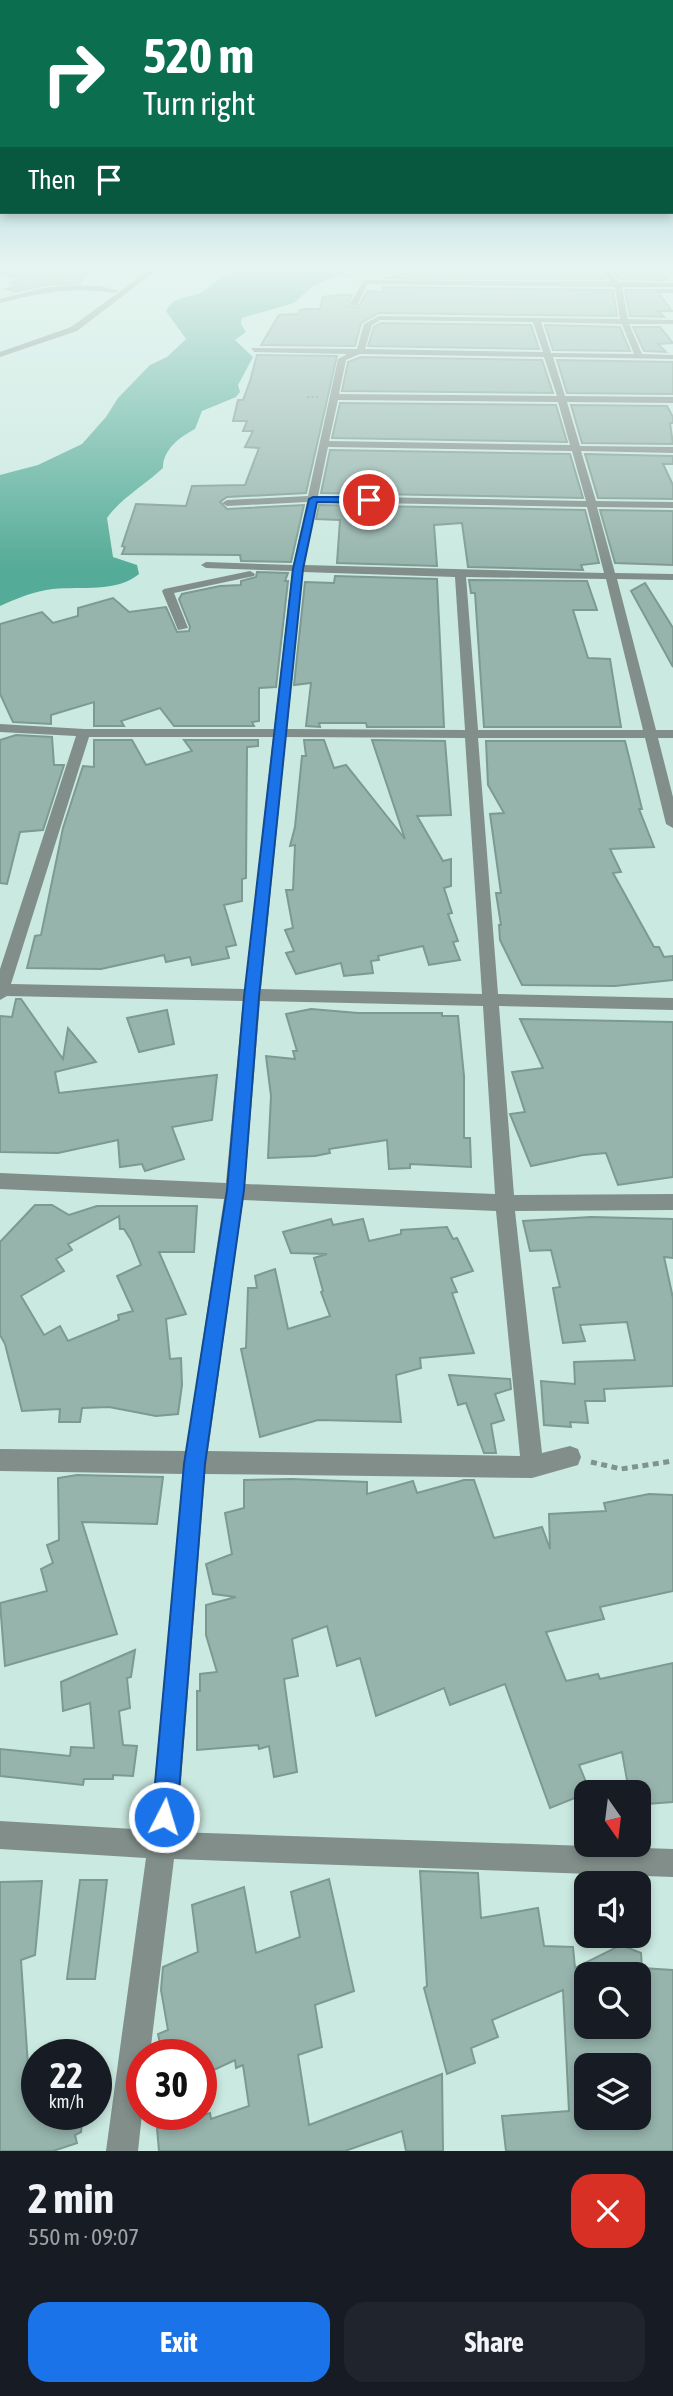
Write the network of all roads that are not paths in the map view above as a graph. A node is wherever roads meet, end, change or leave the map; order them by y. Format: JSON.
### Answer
{"nodes":[{"id":1,"x":340,"y":369,"type":"edge"},
{"id":2,"x":554,"y":369,"type":"edge"},
{"id":3,"x":334,"y":397,"type":"junction"},
{"id":4,"x":562,"y":398,"type":"junction"},
{"id":5,"x":673,"y":400,"type":"edge"},
{"id":6,"x":323,"y":444,"type":"junction"},
{"id":7,"x":575,"y":449,"type":"junction"},
{"id":8,"x":673,"y":450,"type":"edge"},
{"id":9,"x":313,"y":499,"type":"junction"},
{"id":10,"x":228,"y":503,"type":"dead end"},
{"id":11,"x":591,"y":503,"type":"junction"},
{"id":12,"x":673,"y":505,"type":"edge"},
{"id":13,"x":206,"y":565,"type":"dead end"},
{"id":14,"x":288,"y":569,"type":"junction"},
{"id":15,"x":460,"y":574,"type":"junction"},
{"id":16,"x":609,"y":576,"type":"junction"},
{"id":17,"x":673,"y":577,"type":"edge"},
{"id":18,"x":182,"y":628,"type":"dead end"},
{"id":19,"x":0,"y":728,"type":"edge"},
{"id":20,"x":84,"y":733,"type":"junction"},
{"id":21,"x":281,"y":733,"type":"junction"},
{"id":22,"x":471,"y":733,"type":"junction"},
{"id":23,"x":650,"y":734,"type":"junction"},
{"id":24,"x":673,"y":734,"type":"edge"},
{"id":25,"x":673,"y":824,"type":"edge"},
{"id":26,"x":0,"y":991,"type":"edge"},
{"id":27,"x":251,"y":997,"type":"junction"},
{"id":28,"x":490,"y":1002,"type":"junction"},
{"id":29,"x":673,"y":1004,"type":"edge"},
{"id":30,"x":0,"y":1181,"type":"edge"},
{"id":31,"x":235,"y":1190,"type":"junction"},
{"id":32,"x":673,"y":1202,"type":"edge"},
{"id":33,"x":505,"y":1203,"type":"junction"},
{"id":34,"x":570,"y":1457,"type":"road end"},
{"id":35,"x":0,"y":1460,"type":"edge"},
{"id":36,"x":195,"y":1464,"type":"junction"},
{"id":37,"x":532,"y":1467,"type":"junction"},
{"id":38,"x":0,"y":1835,"type":"edge"},
{"id":39,"x":162,"y":1844,"type":"junction"},
{"id":40,"x":673,"y":1863,"type":"edge"},
{"id":41,"x":122,"y":2151,"type":"edge"}],
"edges":[{"from":1,"to":3,"type":"street"},
{"from":2,"to":4,"type":"street"},
{"from":3,"to":4,"type":"street"},
{"from":3,"to":6,"type":"street"},
{"from":4,"to":5,"type":"street"},
{"from":4,"to":7,"type":"street"},
{"from":6,"to":7,"type":"street"},
{"from":6,"to":9,"type":"street"},
{"from":7,"to":8,"type":"street"},
{"from":7,"to":11,"type":"street"},
{"from":9,"to":10,"type":"street"},
{"from":9,"to":11,"type":"street"},
{"from":9,"to":14,"type":"street"},
{"from":11,"to":12,"type":"street"},
{"from":11,"to":16,"type":"street"},
{"from":13,"to":14,"type":"street"},
{"from":14,"to":15,"type":"street"},
{"from":14,"to":18,"type":"street"},
{"from":14,"to":21,"type":"street"},
{"from":15,"to":16,"type":"street"},
{"from":15,"to":22,"type":"street"},
{"from":16,"to":17,"type":"street"},
{"from":16,"to":23,"type":"street"},
{"from":19,"to":20,"type":"street"},
{"from":20,"to":21,"type":"street"},
{"from":20,"to":26,"type":"street"},
{"from":21,"to":22,"type":"street"},
{"from":21,"to":27,"type":"street"},
{"from":22,"to":23,"type":"street"},
{"from":22,"to":28,"type":"street"},
{"from":23,"to":24,"type":"street"},
{"from":23,"to":25,"type":"street"},
{"from":26,"to":27,"type":"street"},
{"from":27,"to":28,"type":"street"},
{"from":27,"to":31,"type":"street"},
{"from":28,"to":29,"type":"street"},
{"from":28,"to":33,"type":"street"},
{"from":30,"to":31,"type":"street"},
{"from":31,"to":33,"type":"street"},
{"from":31,"to":36,"type":"street"},
{"from":32,"to":33,"type":"street"},
{"from":33,"to":37,"type":"street"},
{"from":34,"to":37,"type":"street"},
{"from":35,"to":36,"type":"street"},
{"from":36,"to":37,"type":"street"},
{"from":36,"to":39,"type":"street"},
{"from":38,"to":39,"type":"street"},
{"from":39,"to":40,"type":"street"},
{"from":39,"to":41,"type":"street"}]}
